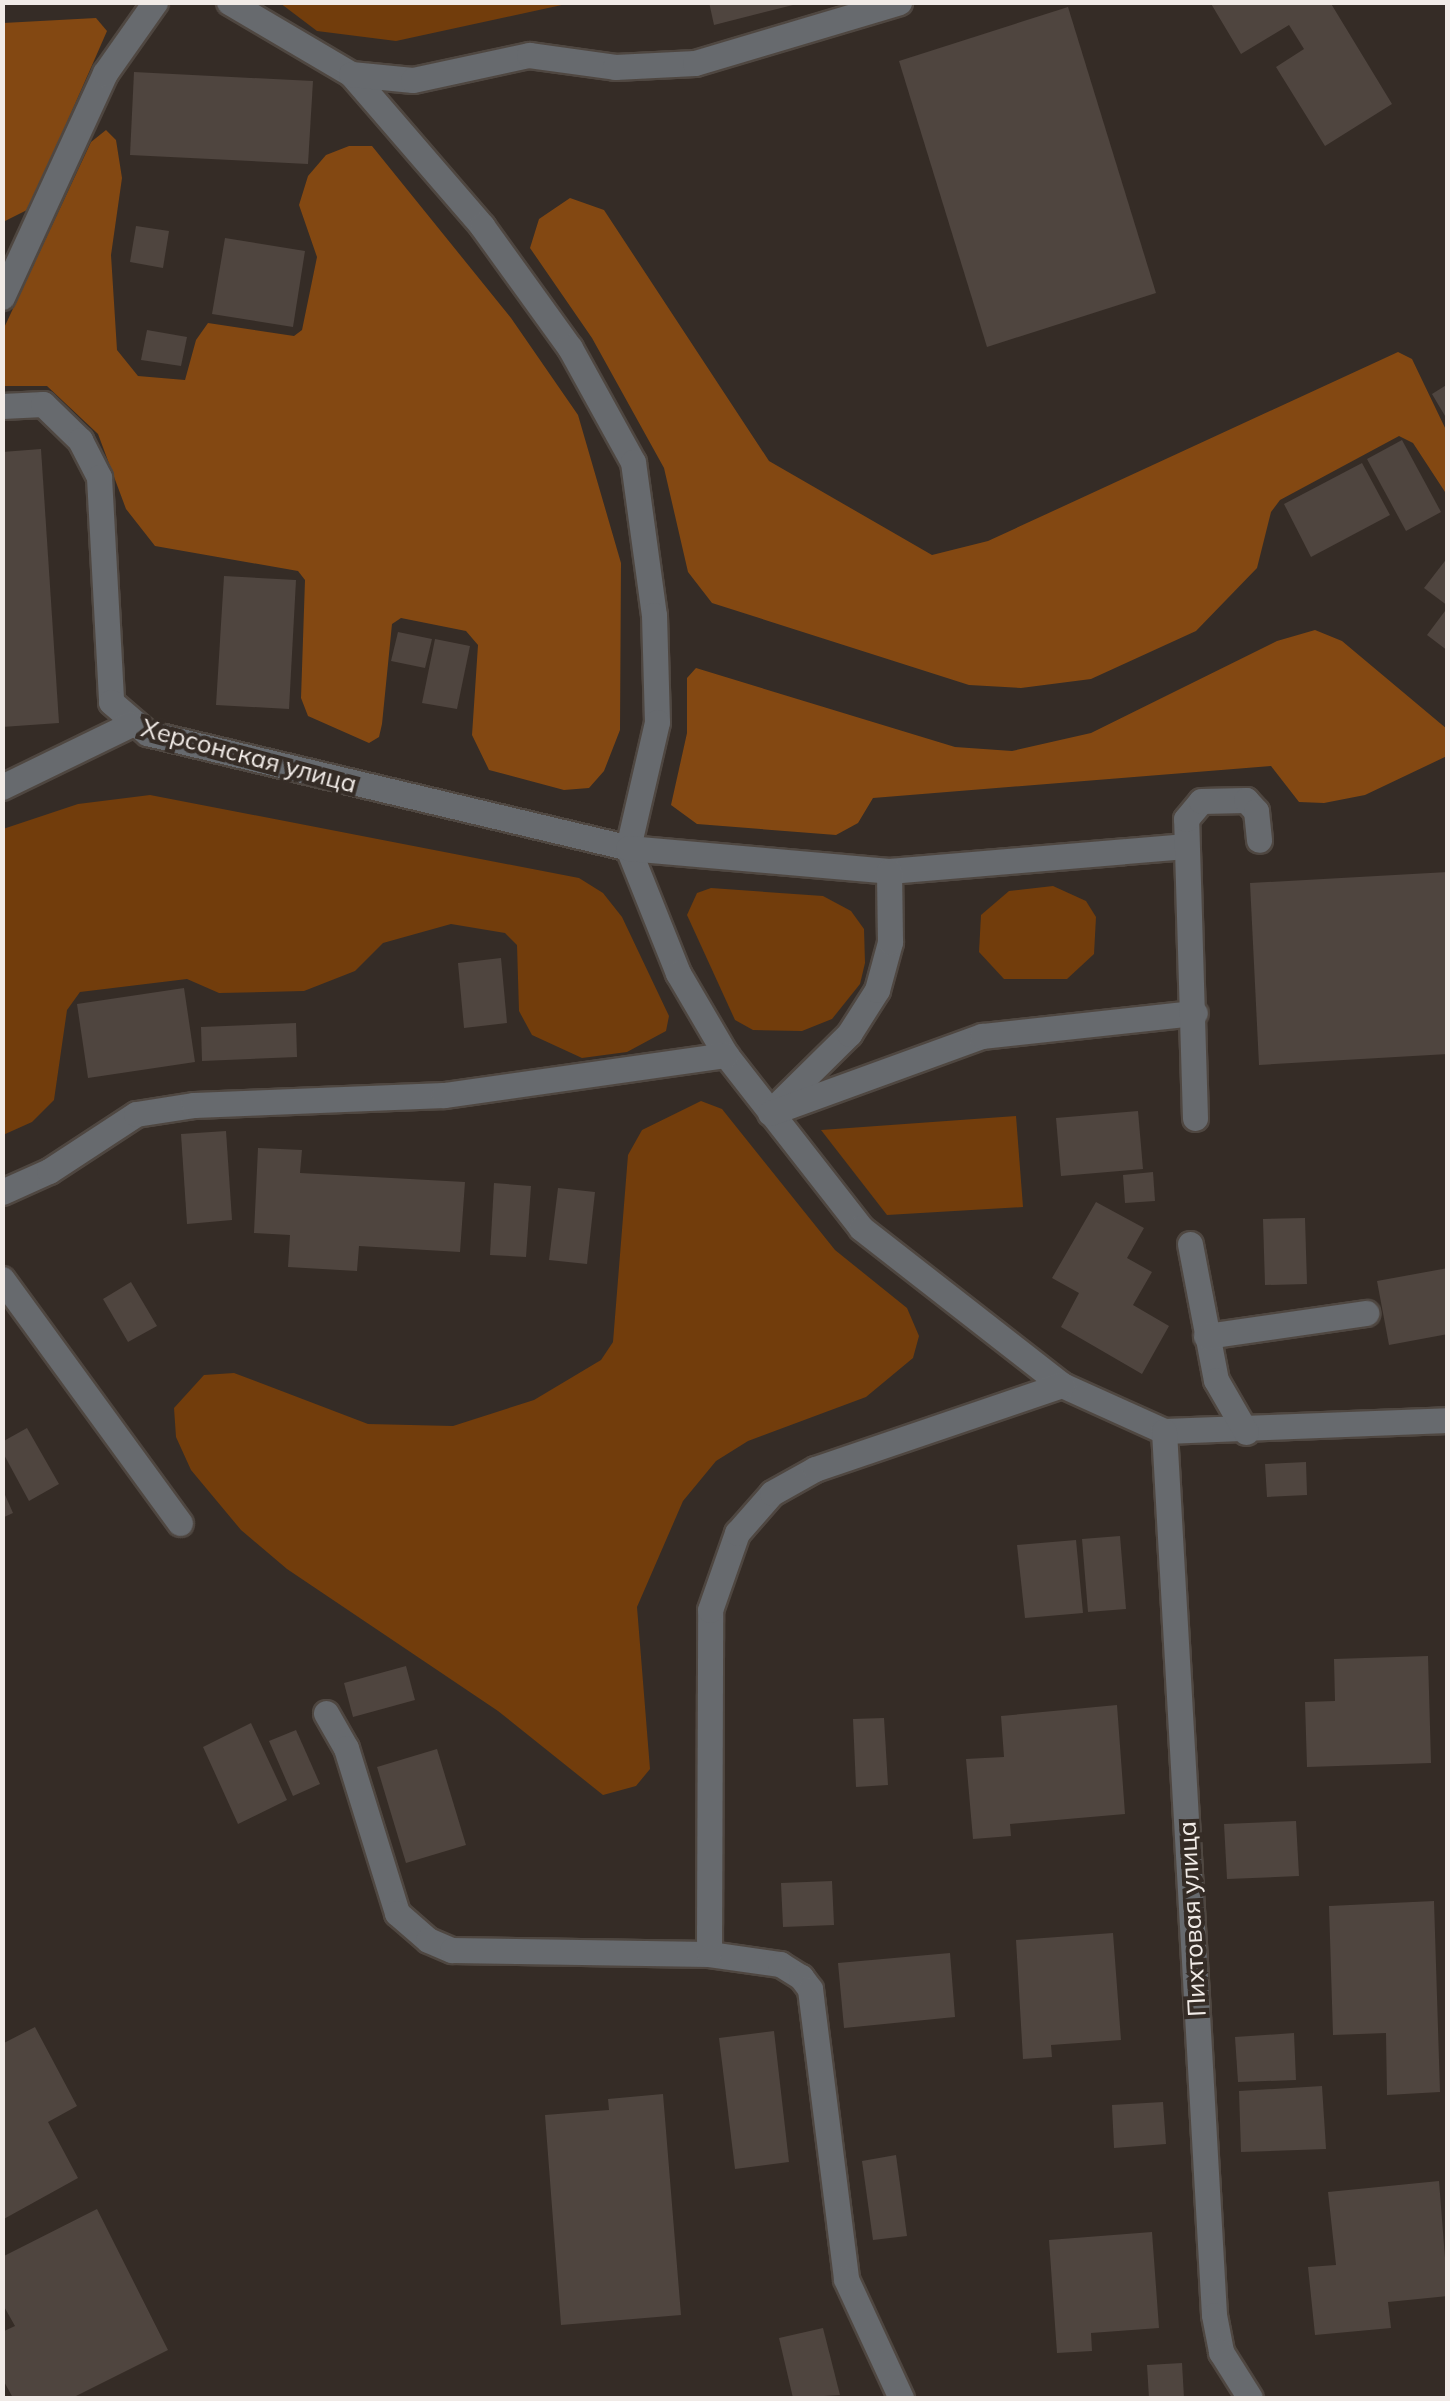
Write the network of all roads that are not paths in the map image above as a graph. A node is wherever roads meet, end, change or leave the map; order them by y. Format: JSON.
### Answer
{"nodes":[{"id":1,"x":155,"y":2,"type":"edge"},
{"id":2,"x":229,"y":2,"type":"edge"},
{"id":3,"x":899,"y":2,"type":"edge"},
{"id":4,"x":351,"y":74,"type":"junction"},
{"id":5,"x":2,"y":297,"type":"edge"},
{"id":6,"x":2,"y":406,"type":"edge"},
{"id":7,"x":130,"y":724,"type":"junction"},
{"id":8,"x":2,"y":787,"type":"edge"},
{"id":9,"x":1259,"y":840,"type":"dead end"},
{"id":10,"x":1186,"y":846,"type":"junction"},
{"id":11,"x":628,"y":848,"type":"junction"},
{"id":12,"x":889,"y":872,"type":"junction"},
{"id":13,"x":1195,"y":1013,"type":"junction"},
{"id":14,"x":726,"y":1055,"type":"junction"},
{"id":15,"x":770,"y":1112,"type":"junction"},
{"id":16,"x":1195,"y":1118,"type":"dead end"},
{"id":17,"x":2,"y":1192,"type":"edge"},
{"id":18,"x":1190,"y":1244,"type":"dead end"},
{"id":19,"x":2,"y":1279,"type":"edge"},
{"id":20,"x":1366,"y":1313,"type":"dead end"},
{"id":21,"x":1206,"y":1336,"type":"junction"},
{"id":22,"x":1062,"y":1385,"type":"junction"},
{"id":23,"x":1448,"y":1420,"type":"edge"},
{"id":24,"x":1164,"y":1431,"type":"junction"},
{"id":25,"x":1246,"y":1432,"type":"junction"},
{"id":26,"x":180,"y":1523,"type":"dead end"},
{"id":27,"x":326,"y":1713,"type":"dead end"},
{"id":28,"x":709,"y":1954,"type":"junction"},
{"id":29,"x":901,"y":2398,"type":"edge"},
{"id":30,"x":1250,"y":2398,"type":"edge"}],
"edges":[{"from":1,"to":5,"type":"lane"},
{"from":2,"to":4,"type":"lane"},
{"from":3,"to":4,"type":"lane"},
{"from":4,"to":11,"type":"lane"},
{"from":6,"to":7,"type":"lane","name":"Херсонская улица"},
{"from":7,"to":8,"type":"lane"},
{"from":7,"to":11,"type":"lane","name":"Херсонская улица"},
{"from":9,"to":10,"type":"lane"},
{"from":10,"to":12,"type":"lane","name":"Херсонская улица"},
{"from":10,"to":13,"type":"lane"},
{"from":11,"to":12,"type":"lane","name":"Херсонская улица"},
{"from":11,"to":14,"type":"lane"},
{"from":12,"to":15,"type":"lane"},
{"from":13,"to":15,"type":"lane"},
{"from":13,"to":16,"type":"lane"},
{"from":14,"to":15,"type":"lane"},
{"from":14,"to":17,"type":"lane"},
{"from":15,"to":22,"type":"lane"},
{"from":18,"to":21,"type":"lane"},
{"from":19,"to":26,"type":"lane"},
{"from":20,"to":21,"type":"lane"},
{"from":21,"to":25,"type":"lane"},
{"from":22,"to":24,"type":"lane"},
{"from":22,"to":28,"type":"lane"},
{"from":23,"to":25,"type":"lane"},
{"from":24,"to":25,"type":"lane"},
{"from":24,"to":30,"type":"lane","name":"Пихтовая улица"},
{"from":27,"to":28,"type":"lane"},
{"from":28,"to":29,"type":"lane"}]}
